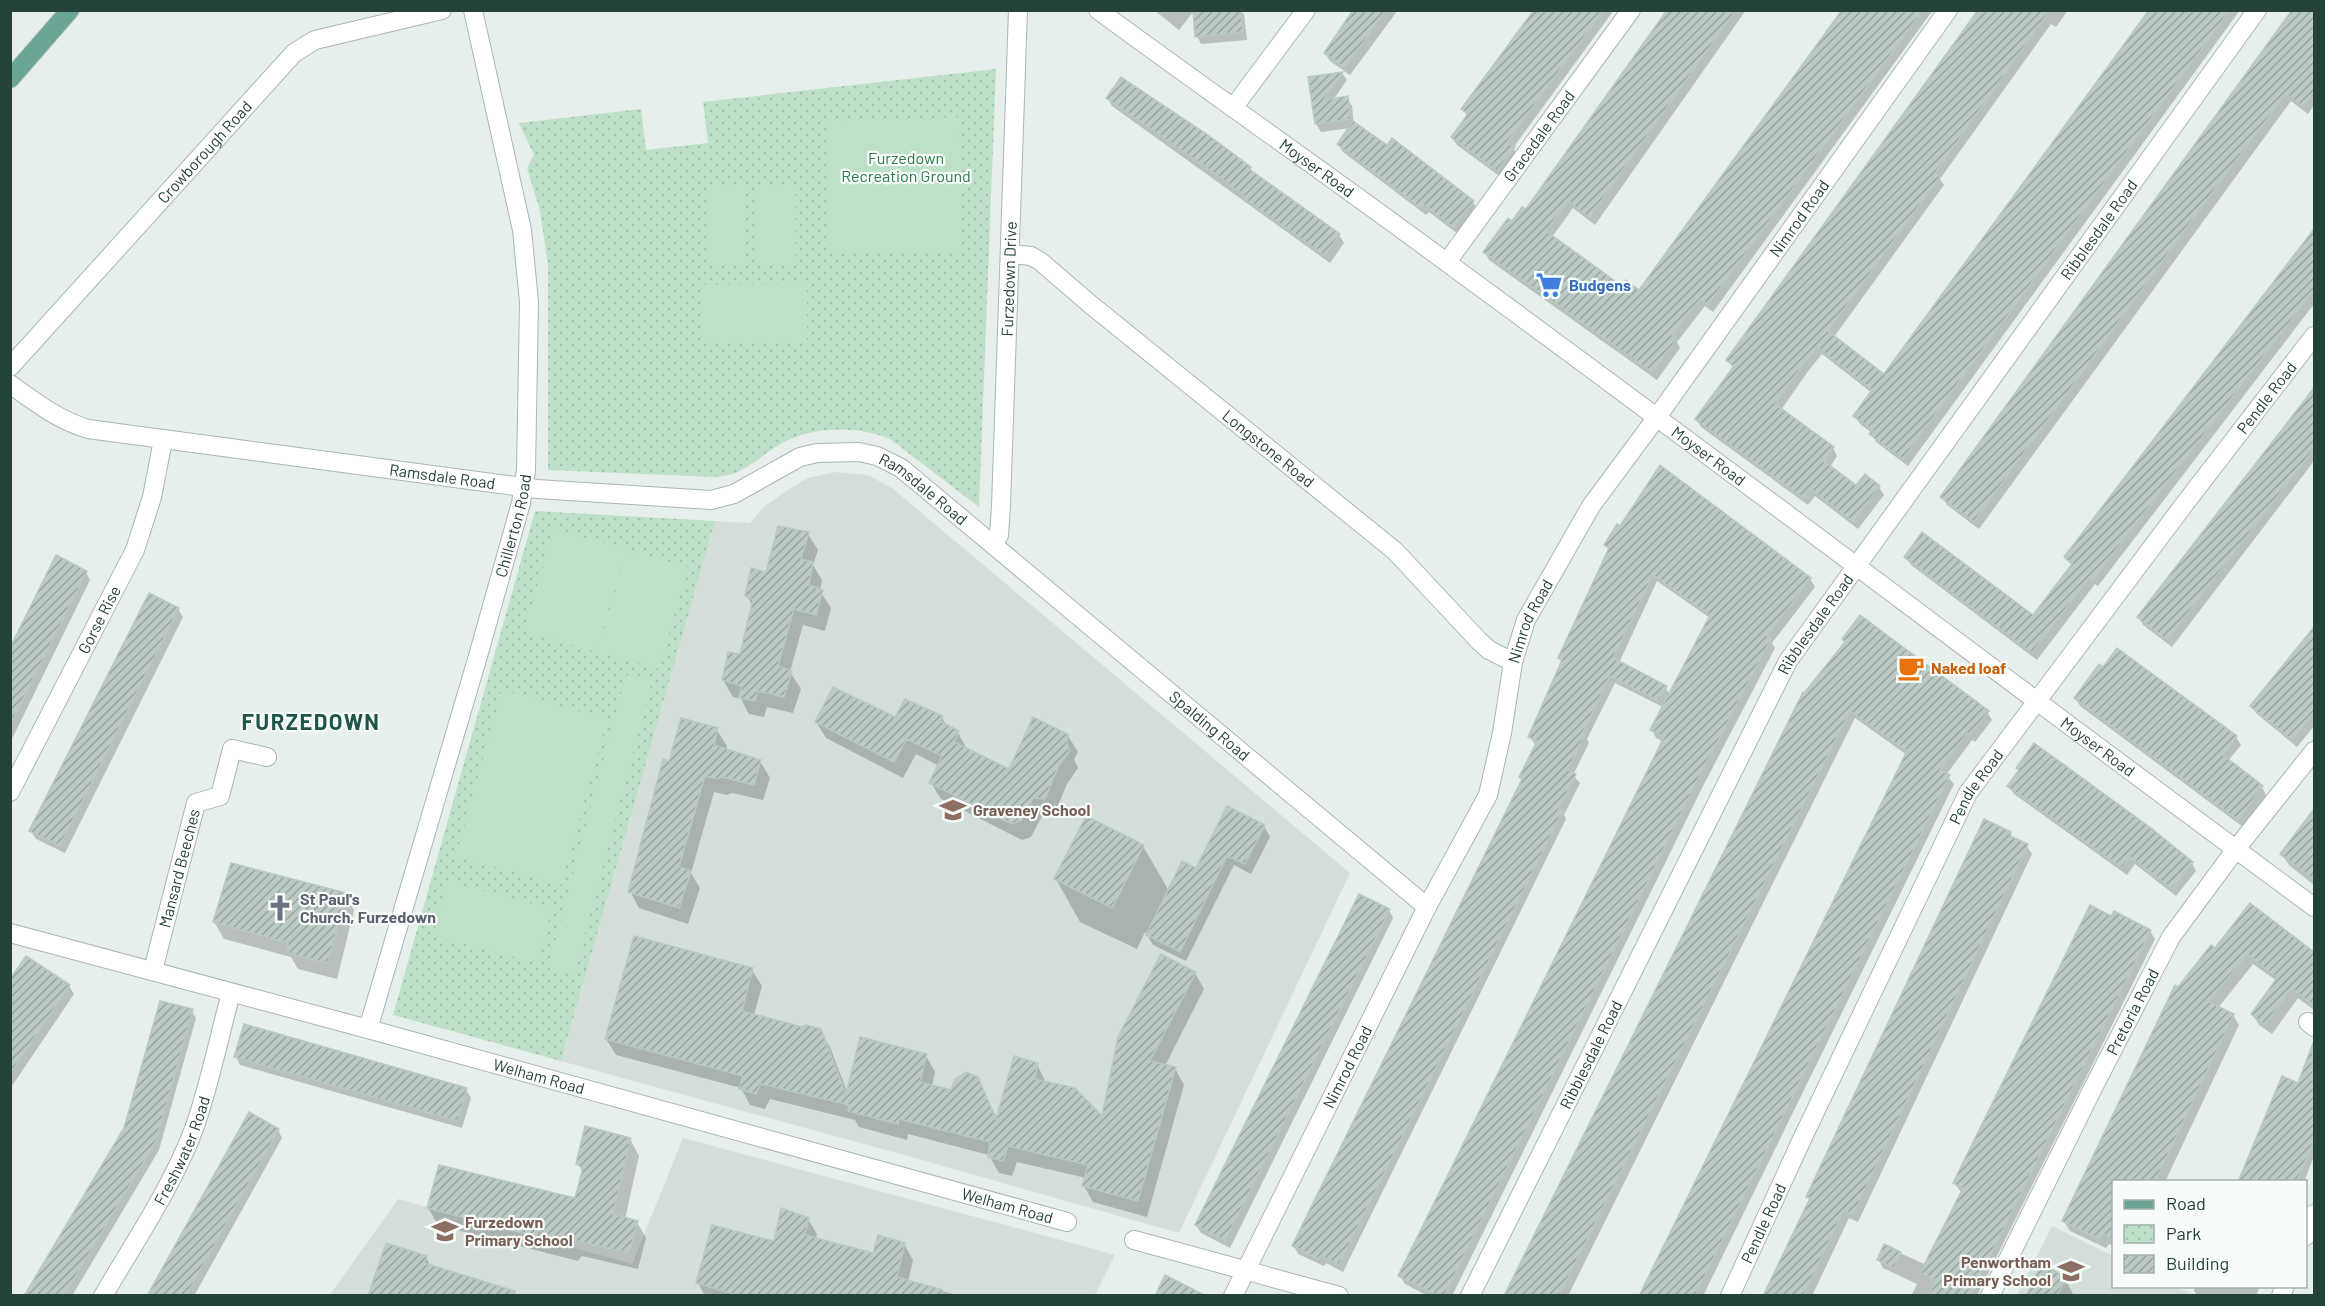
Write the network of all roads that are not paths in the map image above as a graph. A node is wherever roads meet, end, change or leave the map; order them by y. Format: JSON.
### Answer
{"nodes":[{"id":1,"x":70,"y":10,"type":"edge"},
{"id":2,"x":442,"y":10,"type":"edge"},
{"id":3,"x":473,"y":10,"type":"edge"},
{"id":4,"x":1018,"y":10,"type":"edge"},
{"id":5,"x":1098,"y":10,"type":"edge"},
{"id":6,"x":1306,"y":10,"type":"edge"},
{"id":7,"x":1631,"y":10,"type":"edge"},
{"id":8,"x":1948,"y":10,"type":"edge"},
{"id":9,"x":2257,"y":10,"type":"edge"},
{"id":10,"x":10,"y":78,"type":"edge"},
{"id":11,"x":1233,"y":108,"type":"junction"},
{"id":12,"x":1010,"y":254,"type":"junction"},
{"id":13,"x":1447,"y":262,"type":"junction"},
{"id":14,"x":2314,"y":336,"type":"edge"},
{"id":15,"x":10,"y":367,"type":"edge"},
{"id":16,"x":10,"y":384,"type":"edge"},
{"id":17,"x":1657,"y":417,"type":"junction"},
{"id":18,"x":163,"y":440,"type":"junction"},
{"id":19,"x":523,"y":488,"type":"junction"},
{"id":20,"x":993,"y":545,"type":"junction"},
{"id":21,"x":1858,"y":567,"type":"junction"},
{"id":22,"x":1513,"y":662,"type":"junction"},
{"id":23,"x":2035,"y":702,"type":"junction"},
{"id":24,"x":2314,"y":752,"type":"edge"},
{"id":25,"x":267,"y":757,"type":"dead end"},
{"id":26,"x":10,"y":792,"type":"edge"},
{"id":27,"x":2236,"y":849,"type":"junction"},
{"id":28,"x":1427,"y":907,"type":"junction"},
{"id":29,"x":2314,"y":907,"type":"edge"},
{"id":30,"x":11,"y":933,"type":"edge"},
{"id":31,"x":153,"y":970,"type":"junction"},
{"id":32,"x":231,"y":993,"type":"junction"},
{"id":33,"x":368,"y":1029,"type":"junction"},
{"id":34,"x":2314,"y":1214,"type":"edge"},
{"id":35,"x":1067,"y":1222,"type":"dead end"},
{"id":36,"x":2307,"y":1233,"type":"edge"},
{"id":37,"x":1134,"y":1240,"type":"dead end"},
{"id":38,"x":1246,"y":1270,"type":"junction"},
{"id":39,"x":104,"y":1296,"type":"edge"},
{"id":40,"x":1233,"y":1296,"type":"edge"},
{"id":41,"x":1339,"y":1296,"type":"edge"},
{"id":42,"x":1470,"y":1296,"type":"edge"},
{"id":43,"x":1730,"y":1296,"type":"edge"},
{"id":44,"x":1990,"y":1296,"type":"edge"}],
"edges":[{"from":1,"to":10,"type":"main road"},
{"from":2,"to":15,"type":"street","name":"Crowborough Road"},
{"from":3,"to":19,"type":"street","name":"Chillerton Road"},
{"from":4,"to":12,"type":"street","name":"Furzedown Drive"},
{"from":5,"to":11,"type":"street","name":"Moyser Road"},
{"from":6,"to":11,"type":"street"},
{"from":7,"to":13,"type":"street","name":"Gracedale Road"},
{"from":8,"to":17,"type":"street","name":"Nimrod Road"},
{"from":9,"to":21,"type":"street","name":"Ribblesdale Road"},
{"from":11,"to":13,"type":"street","name":"Moyser Road"},
{"from":12,"to":20,"type":"street","name":"Furzedown Drive"},
{"from":12,"to":22,"type":"street","name":"Longstone Road"},
{"from":13,"to":17,"type":"street","name":"Moyser Road"},
{"from":14,"to":23,"type":"street","name":"Pendle Road"},
{"from":16,"to":18,"type":"street","name":"Ramsdale Road"},
{"from":17,"to":21,"type":"street","name":"Moyser Road"},
{"from":17,"to":22,"type":"street","name":"Nimrod Road"},
{"from":18,"to":19,"type":"street","name":"Ramsdale Road"},
{"from":18,"to":26,"type":"street","name":"Gorse Rise"},
{"from":19,"to":20,"type":"street","name":"Ramsdale Road"},
{"from":19,"to":33,"type":"street","name":"Chillerton Road"},
{"from":20,"to":28,"type":"street","name":"Spalding Road"},
{"from":21,"to":23,"type":"street","name":"Moyser Road"},
{"from":21,"to":42,"type":"street","name":"Ribblesdale Road"},
{"from":22,"to":28,"type":"street","name":"Nimrod Road"},
{"from":23,"to":27,"type":"street","name":"Moyser Road"},
{"from":23,"to":43,"type":"street","name":"Pendle Road"},
{"from":24,"to":27,"type":"street","name":"Pretoria Road"},
{"from":25,"to":31,"type":"street","name":"Mansard Beeches"},
{"from":27,"to":29,"type":"street","name":"Moyser Road"},
{"from":27,"to":44,"type":"street","name":"Pretoria Road"},
{"from":28,"to":38,"type":"street","name":"Nimrod Road"},
{"from":30,"to":31,"type":"street","name":"Welham Road"},
{"from":31,"to":32,"type":"street","name":"Welham Road"},
{"from":32,"to":33,"type":"street","name":"Welham Road"},
{"from":32,"to":39,"type":"street","name":"Freshwater Road"},
{"from":33,"to":35,"type":"street","name":"Welham Road"},
{"from":34,"to":36,"type":"street"},
{"from":37,"to":38,"type":"street"},
{"from":38,"to":40,"type":"street","name":"Nimrod Road"},
{"from":38,"to":41,"type":"street"}]}
